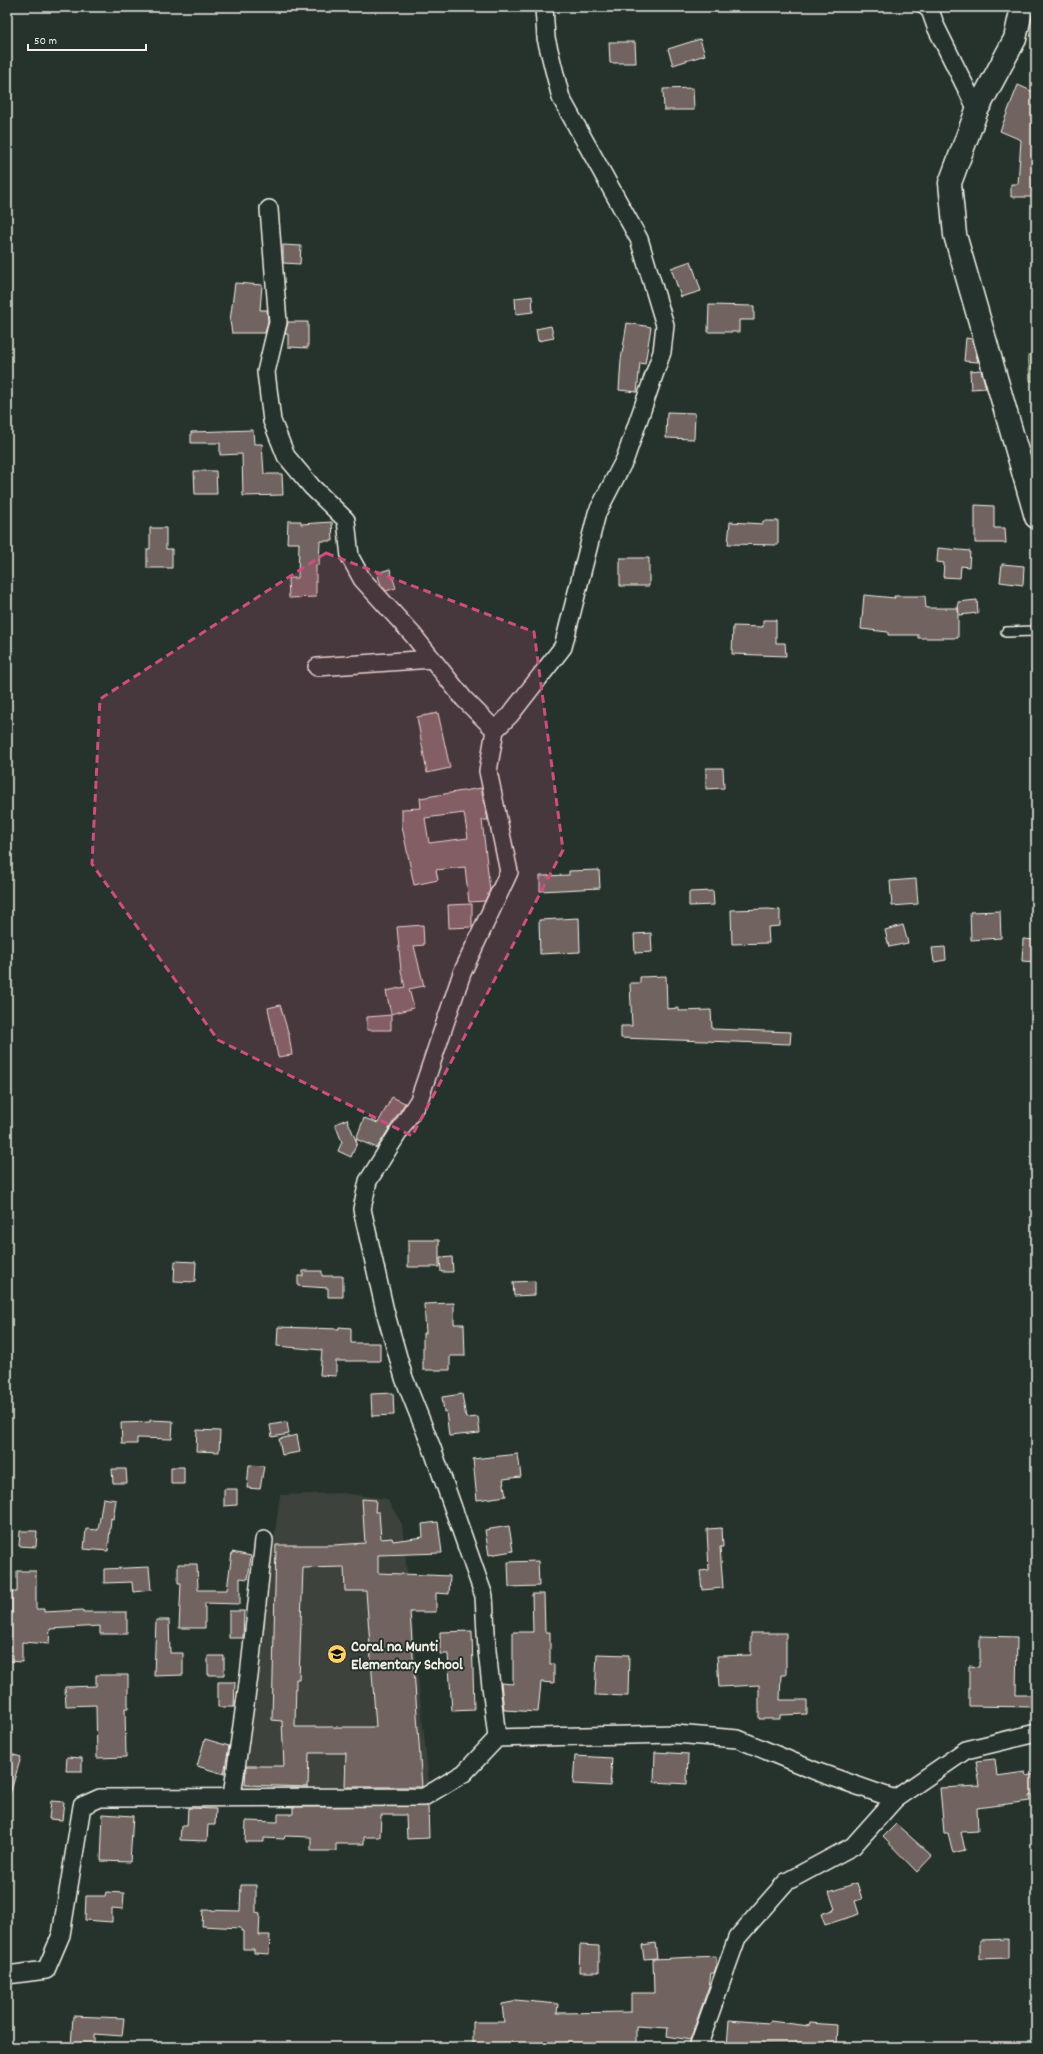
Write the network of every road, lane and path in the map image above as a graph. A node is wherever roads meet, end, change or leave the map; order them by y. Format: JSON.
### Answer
{"nodes":[{"id":1,"x":544,"y":7,"type":"edge"},
{"id":2,"x":926,"y":7,"type":"edge"},
{"id":3,"x":1022,"y":7,"type":"edge"},
{"id":4,"x":977,"y":110,"type":"junction"},
{"id":5,"x":269,"y":209,"type":"dead end"},
{"id":6,"x":1036,"y":518,"type":"edge"},
{"id":7,"x":1036,"y":631,"type":"edge"},
{"id":8,"x":1006,"y":632,"type":"dead end"},
{"id":9,"x":432,"y":659,"type":"junction"},
{"id":10,"x":317,"y":667,"type":"dead end"},
{"id":11,"x":495,"y":730,"type":"junction"},
{"id":12,"x":264,"y":1540,"type":"dead end"},
{"id":13,"x":1036,"y":1733,"type":"edge"},
{"id":14,"x":497,"y":1738,"type":"junction"},
{"id":15,"x":232,"y":1796,"type":"junction"},
{"id":16,"x":895,"y":1799,"type":"junction"},
{"id":17,"x":7,"y":1975,"type":"edge"},
{"id":18,"x":701,"y":2046,"type":"edge"}],
"edges":[{"from":1,"to":11,"type":"street"},
{"from":2,"to":4,"type":"street"},
{"from":3,"to":4,"type":"street"},
{"from":4,"to":6,"type":"street"},
{"from":5,"to":9,"type":"street"},
{"from":7,"to":8,"type":"lane"},
{"from":9,"to":10,"type":"street"},
{"from":9,"to":11,"type":"street"},
{"from":11,"to":14,"type":"street"},
{"from":12,"to":15,"type":"street"},
{"from":13,"to":16,"type":"street"},
{"from":14,"to":15,"type":"street"},
{"from":14,"to":16,"type":"street"},
{"from":15,"to":17,"type":"street"},
{"from":16,"to":18,"type":"street"}]}
